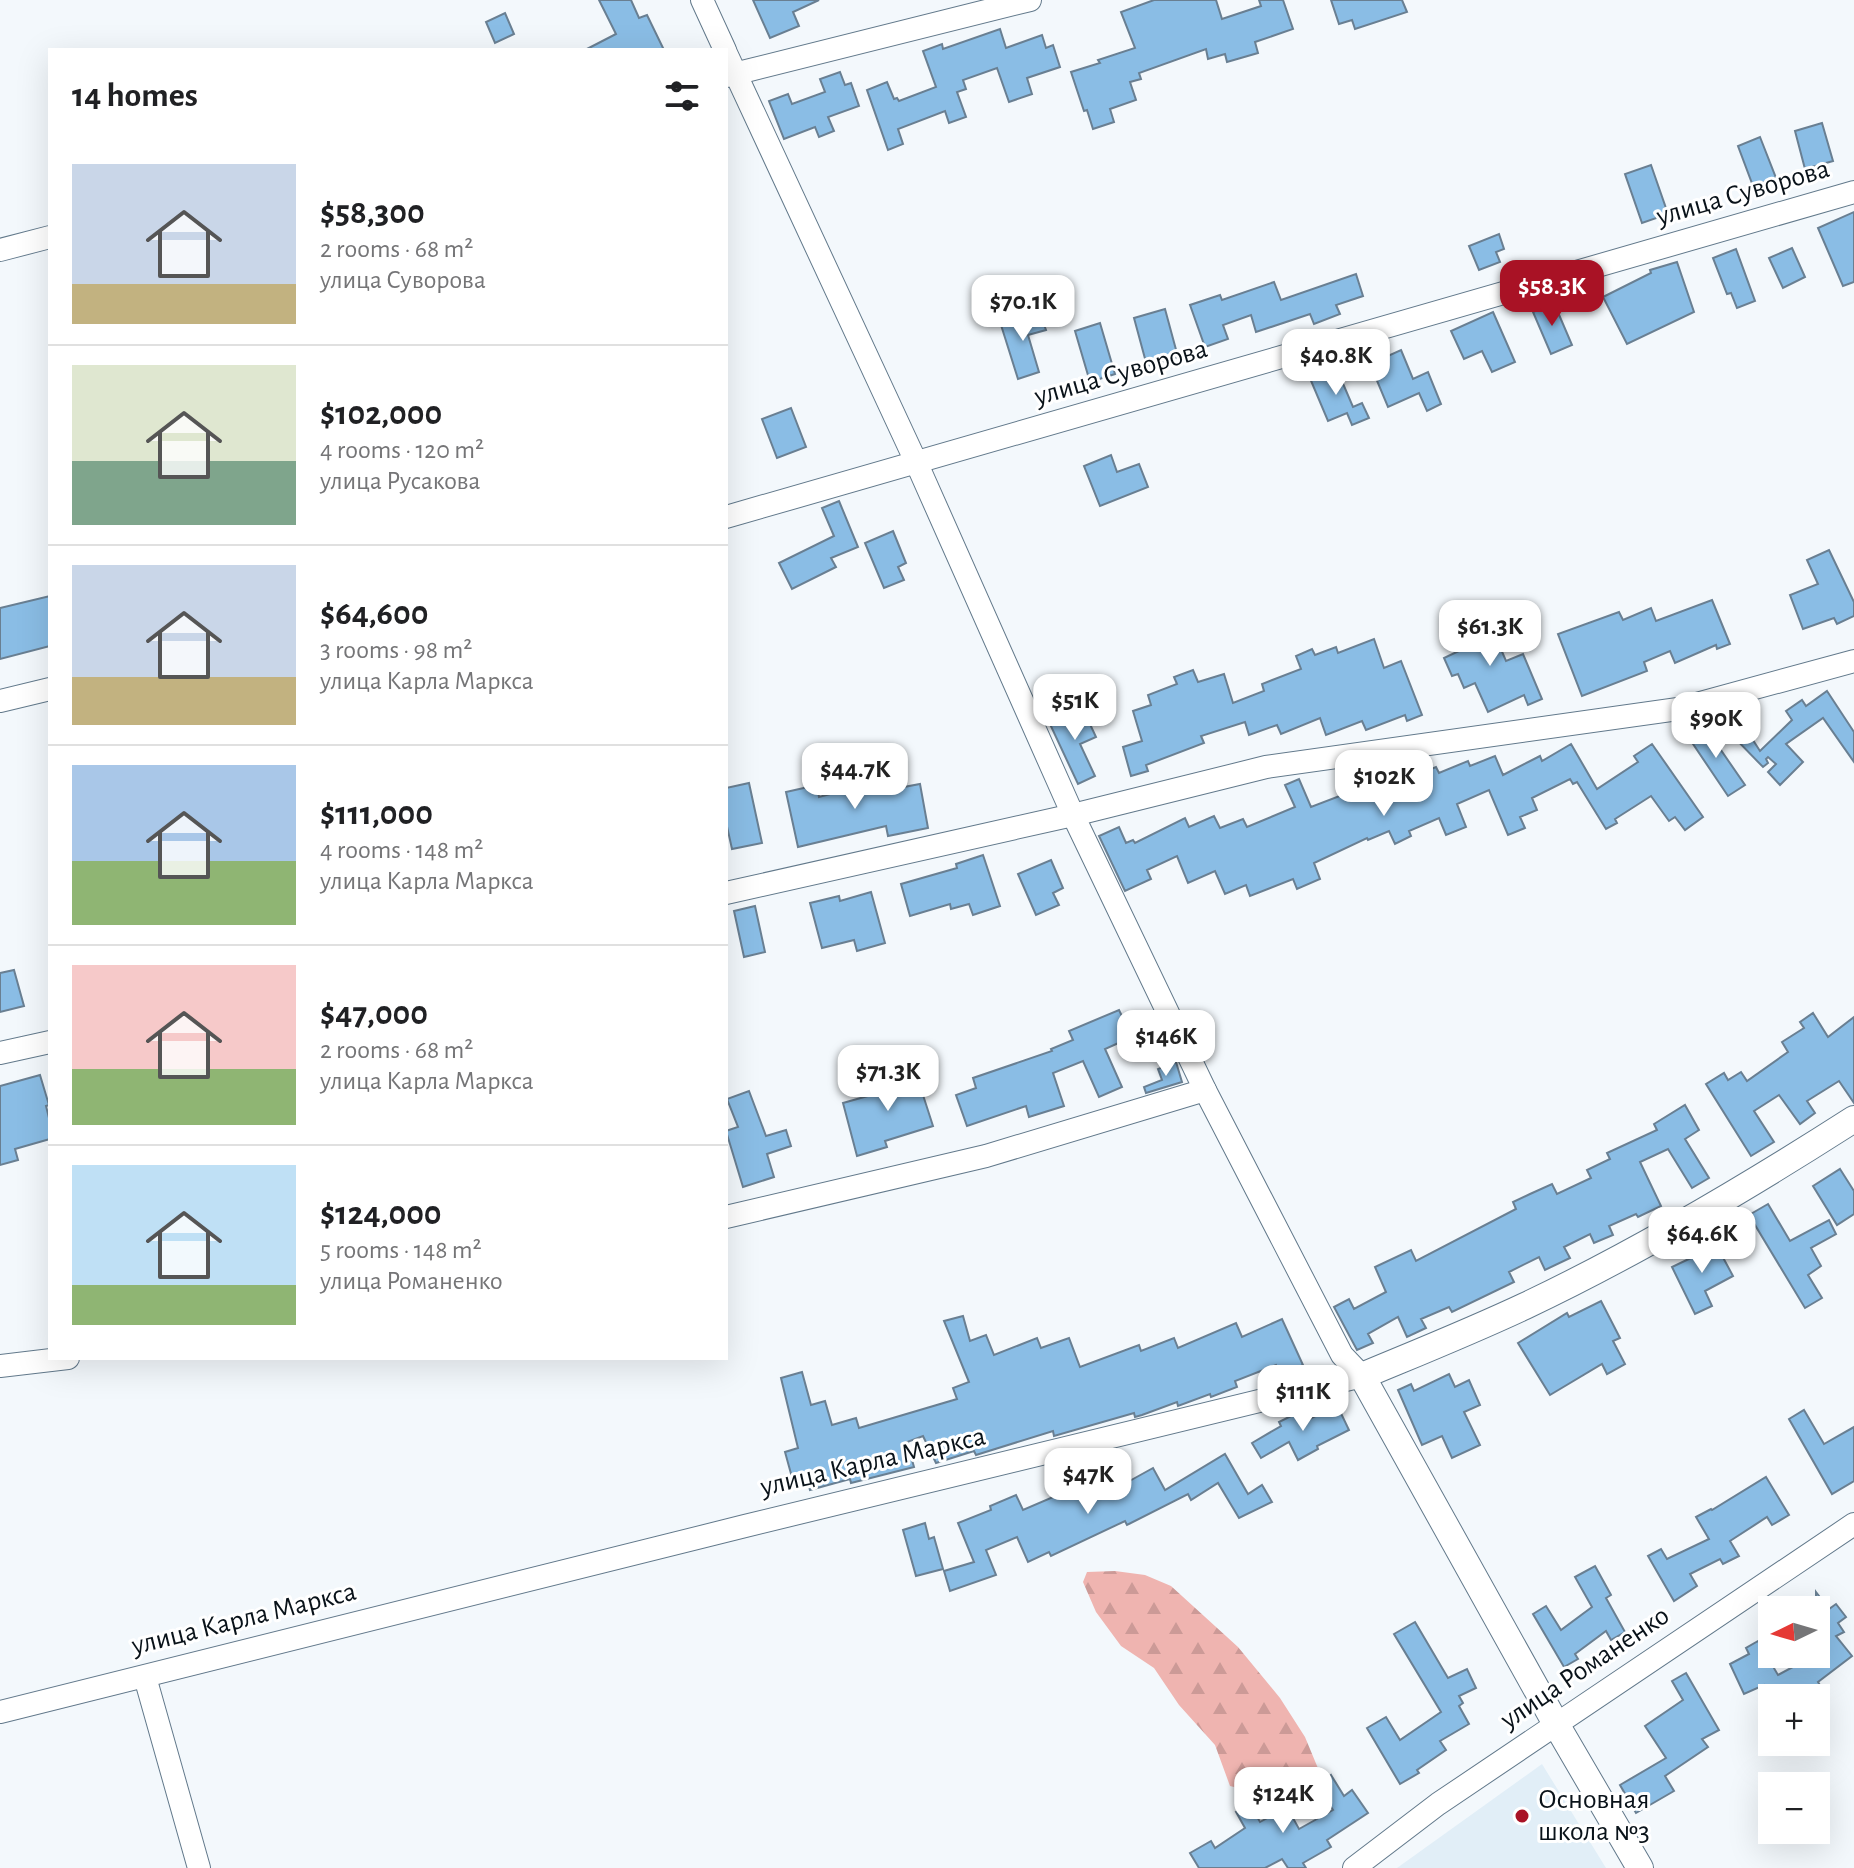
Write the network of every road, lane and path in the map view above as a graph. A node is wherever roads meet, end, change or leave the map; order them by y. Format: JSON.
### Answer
{"nodes":[{"id":1,"x":702,"y":0,"type":"edge"},
{"id":2,"x":1030,"y":0,"type":"edge"},
{"id":3,"x":722,"y":48,"type":"edge"},
{"id":4,"x":728,"y":63,"type":"edge"},
{"id":5,"x":1854,"y":192,"type":"edge"},
{"id":6,"x":48,"y":238,"type":"edge"},
{"id":7,"x":0,"y":250,"type":"edge"},
{"id":8,"x":917,"y":464,"type":"junction"},
{"id":9,"x":728,"y":516,"type":"edge"},
{"id":10,"x":1854,"y":661,"type":"edge"},
{"id":11,"x":48,"y":689,"type":"edge"},
{"id":12,"x":0,"y":701,"type":"edge"},
{"id":13,"x":1073,"y":815,"type":"junction"},
{"id":14,"x":728,"y":893,"type":"edge"},
{"id":15,"x":48,"y":1042,"type":"edge"},
{"id":16,"x":0,"y":1053,"type":"edge"},
{"id":17,"x":1205,"y":1090,"type":"junction"},
{"id":18,"x":1854,"y":1119,"type":"edge"},
{"id":19,"x":728,"y":1217,"type":"edge"},
{"id":20,"x":51,"y":1360,"type":"edge"},
{"id":21,"x":0,"y":1366,"type":"edge"},
{"id":22,"x":1362,"y":1376,"type":"junction"},
{"id":23,"x":1854,"y":1524,"type":"edge"},
{"id":24,"x":145,"y":1677,"type":"junction"},
{"id":25,"x":0,"y":1712,"type":"edge"},
{"id":26,"x":1556,"y":1724,"type":"junction"},
{"id":27,"x":199,"y":1868,"type":"edge"},
{"id":28,"x":1354,"y":1868,"type":"edge"},
{"id":29,"x":1640,"y":1868,"type":"edge"}],
"edges":[{"from":1,"to":3,"type":"street"},
{"from":2,"to":4,"type":"street"},
{"from":4,"to":8,"type":"street"},
{"from":5,"to":8,"type":"street","name":"улица Суворова"},
{"from":6,"to":7,"type":"street"},
{"from":8,"to":9,"type":"street","name":"улица Суворова"},
{"from":8,"to":13,"type":"street"},
{"from":10,"to":13,"type":"street"},
{"from":11,"to":12,"type":"street"},
{"from":13,"to":14,"type":"street"},
{"from":13,"to":17,"type":"street"},
{"from":15,"to":16,"type":"street"},
{"from":17,"to":19,"type":"street"},
{"from":17,"to":22,"type":"street"},
{"from":18,"to":22,"type":"street","name":"улица Карла Маркса"},
{"from":20,"to":21,"type":"street"},
{"from":22,"to":24,"type":"street","name":"улица Карла Маркса"},
{"from":22,"to":26,"type":"street"},
{"from":23,"to":26,"type":"street","name":"улица Романенко"},
{"from":24,"to":25,"type":"street","name":"улица Карла Маркса"},
{"from":24,"to":27,"type":"street"},
{"from":26,"to":28,"type":"street","name":"улица Романенко"},
{"from":26,"to":29,"type":"street"}]}
